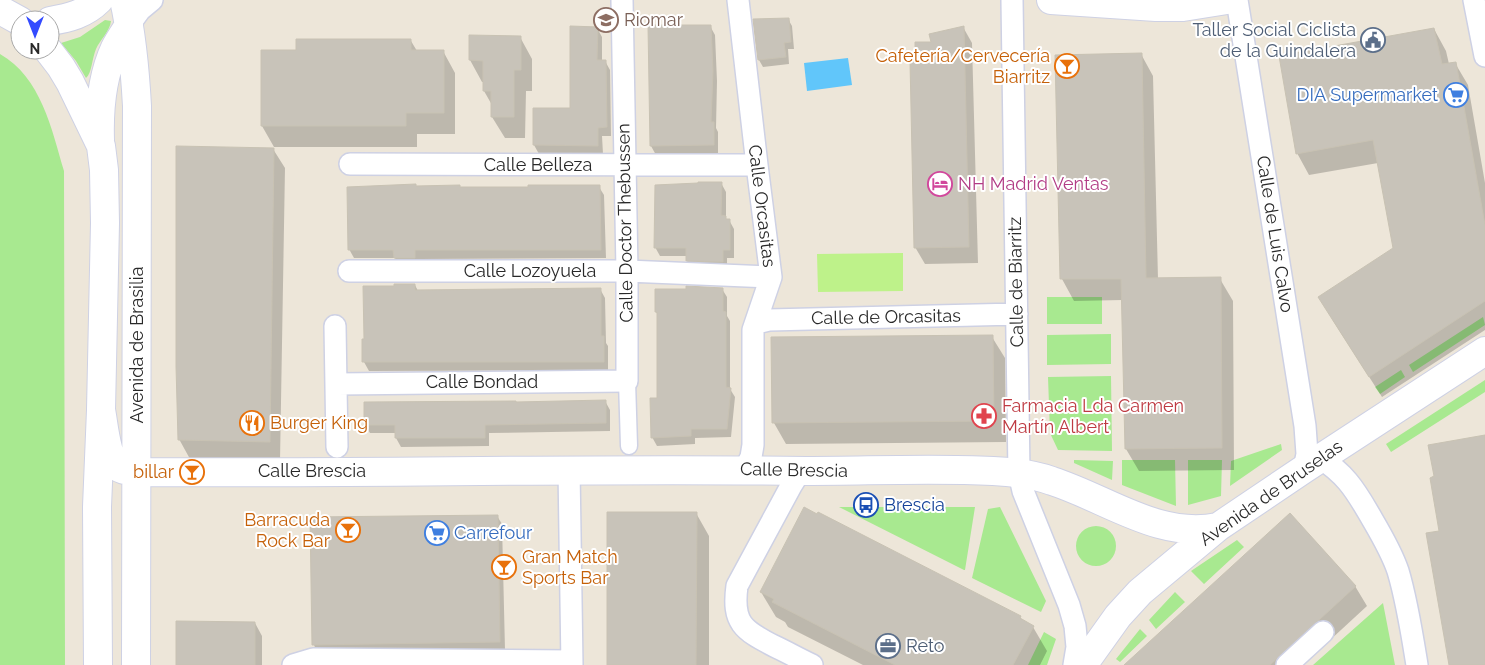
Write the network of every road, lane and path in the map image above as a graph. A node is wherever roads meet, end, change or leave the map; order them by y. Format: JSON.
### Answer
{"nodes":[{"id":1,"x":99,"y":0,"type":"edge"},
{"id":2,"x":152,"y":0,"type":"edge"},
{"id":3,"x":622,"y":0,"type":"edge"},
{"id":4,"x":738,"y":0,"type":"edge"},
{"id":5,"x":1012,"y":0,"type":"edge"},
{"id":6,"x":1051,"y":0,"type":"edge"},
{"id":7,"x":1227,"y":0,"type":"edge"},
{"id":8,"x":1237,"y":0,"type":"edge"},
{"id":9,"x":1474,"y":0,"type":"edge"},
{"id":10,"x":127,"y":12,"type":"edge"},
{"id":11,"x":60,"y":20,"type":"edge"},
{"id":12,"x":1485,"y":56,"type":"edge"},
{"id":13,"x":56,"y":60,"type":"edge"},
{"id":14,"x":101,"y":146,"type":"junction"},
{"id":15,"x":350,"y":164,"type":"dead end"},
{"id":16,"x":757,"y":165,"type":"junction"},
{"id":17,"x":624,"y":166,"type":"junction"},
{"id":18,"x":349,"y":271,"type":"dead end"},
{"id":19,"x":628,"y":271,"type":"junction"},
{"id":20,"x":771,"y":277,"type":"junction"},
{"id":21,"x":1017,"y":314,"type":"junction"},
{"id":22,"x":756,"y":323,"type":"junction"},
{"id":23,"x":335,"y":326,"type":"dead end"},
{"id":24,"x":1485,"y":351,"type":"edge"},
{"id":25,"x":627,"y":381,"type":"junction"},
{"id":26,"x":336,"y":384,"type":"junction"},
{"id":27,"x":101,"y":410,"type":"junction"},
{"id":28,"x":629,"y":446,"type":"dead end"},
{"id":29,"x":337,"y":447,"type":"dead end"},
{"id":30,"x":1312,"y":464,"type":"junction"},
{"id":31,"x":569,"y":469,"type":"junction"},
{"id":32,"x":745,"y":469,"type":"junction"},
{"id":33,"x":804,"y":470,"type":"junction"},
{"id":34,"x":137,"y":472,"type":"junction"},
{"id":35,"x":1019,"y":473,"type":"junction"},
{"id":36,"x":1218,"y":527,"type":"junction"},
{"id":37,"x":1323,"y":632,"type":"dead end"},
{"id":38,"x":303,"y":662,"type":"edge"},
{"id":39,"x":572,"y":663,"type":"edge"},
{"id":40,"x":98,"y":665,"type":"edge"},
{"id":41,"x":136,"y":665,"type":"edge"},
{"id":42,"x":812,"y":665,"type":"edge"},
{"id":43,"x":1074,"y":665,"type":"edge"},
{"id":44,"x":1083,"y":665,"type":"edge"},
{"id":45,"x":1287,"y":665,"type":"edge"},
{"id":46,"x":1418,"y":665,"type":"edge"}],
"edges":[{"from":1,"to":11,"type":"street"},
{"from":2,"to":10,"type":"street"},
{"from":3,"to":17,"type":"street","name":"Calle Doctor Thebussen"},
{"from":4,"to":16,"type":"street","name":"Calle Orcasitas"},
{"from":5,"to":21,"type":"street","name":"Calle de Biarritz"},
{"from":6,"to":7,"type":"street"},
{"from":8,"to":30,"type":"street","name":"Calle de Luis Calvo"},
{"from":9,"to":12,"type":"street"},
{"from":10,"to":14,"type":"street"},
{"from":10,"to":34,"type":"street","name":"Avenida de Brasilia"},
{"from":13,"to":14,"type":"street","name":"Avenida de Brasilia"},
{"from":14,"to":27,"type":"street","name":"Avenida de Brasilia"},
{"from":15,"to":17,"type":"street","name":"Calle Belleza"},
{"from":16,"to":17,"type":"street","name":"Calle Belleza"},
{"from":16,"to":20,"type":"street","name":"Calle Orcasitas"},
{"from":17,"to":19,"type":"street","name":"Calle Doctor Thebussen"},
{"from":18,"to":19,"type":"street","name":"Calle Lozoyuela"},
{"from":19,"to":20,"type":"street","name":"Calle Lozoyuela"},
{"from":19,"to":25,"type":"street","name":"Calle Doctor Thebussen"},
{"from":20,"to":22,"type":"street","name":"Calle Orcasitas"},
{"from":21,"to":22,"type":"street","name":"Calle de Orcasitas"},
{"from":21,"to":35,"type":"street","name":"Calle de Biarritz"},
{"from":22,"to":32,"type":"street","name":"Calle Orcasitas"},
{"from":23,"to":26,"type":"street"},
{"from":24,"to":30,"type":"street","name":"Avenida de Bruselas"},
{"from":25,"to":26,"type":"street","name":"Calle Bondad"},
{"from":25,"to":28,"type":"street","name":"Calle Doctor Thebussen"},
{"from":26,"to":29,"type":"street"},
{"from":27,"to":34,"type":"street","name":"Calle Brescia"},
{"from":27,"to":40,"type":"street","name":"Avenida de Brasilia"},
{"from":30,"to":36,"type":"street","name":"Avenida de Bruselas"},
{"from":30,"to":46,"type":"street"},
{"from":31,"to":32,"type":"street","name":"Calle Brescia"},
{"from":31,"to":34,"type":"street","name":"Calle Brescia"},
{"from":31,"to":39,"type":"street"},
{"from":32,"to":33,"type":"street","name":"Calle Brescia"},
{"from":33,"to":35,"type":"street","name":"Calle Brescia"},
{"from":33,"to":42,"type":"street"},
{"from":34,"to":41,"type":"street","name":"Avenida de Brasilia"},
{"from":35,"to":36,"type":"street","name":"Calle Brescia"},
{"from":35,"to":43,"type":"street"},
{"from":36,"to":44,"type":"street","name":"Avenida de Bruselas"},
{"from":37,"to":45,"type":"street"},
{"from":38,"to":39,"type":"street"}]}
